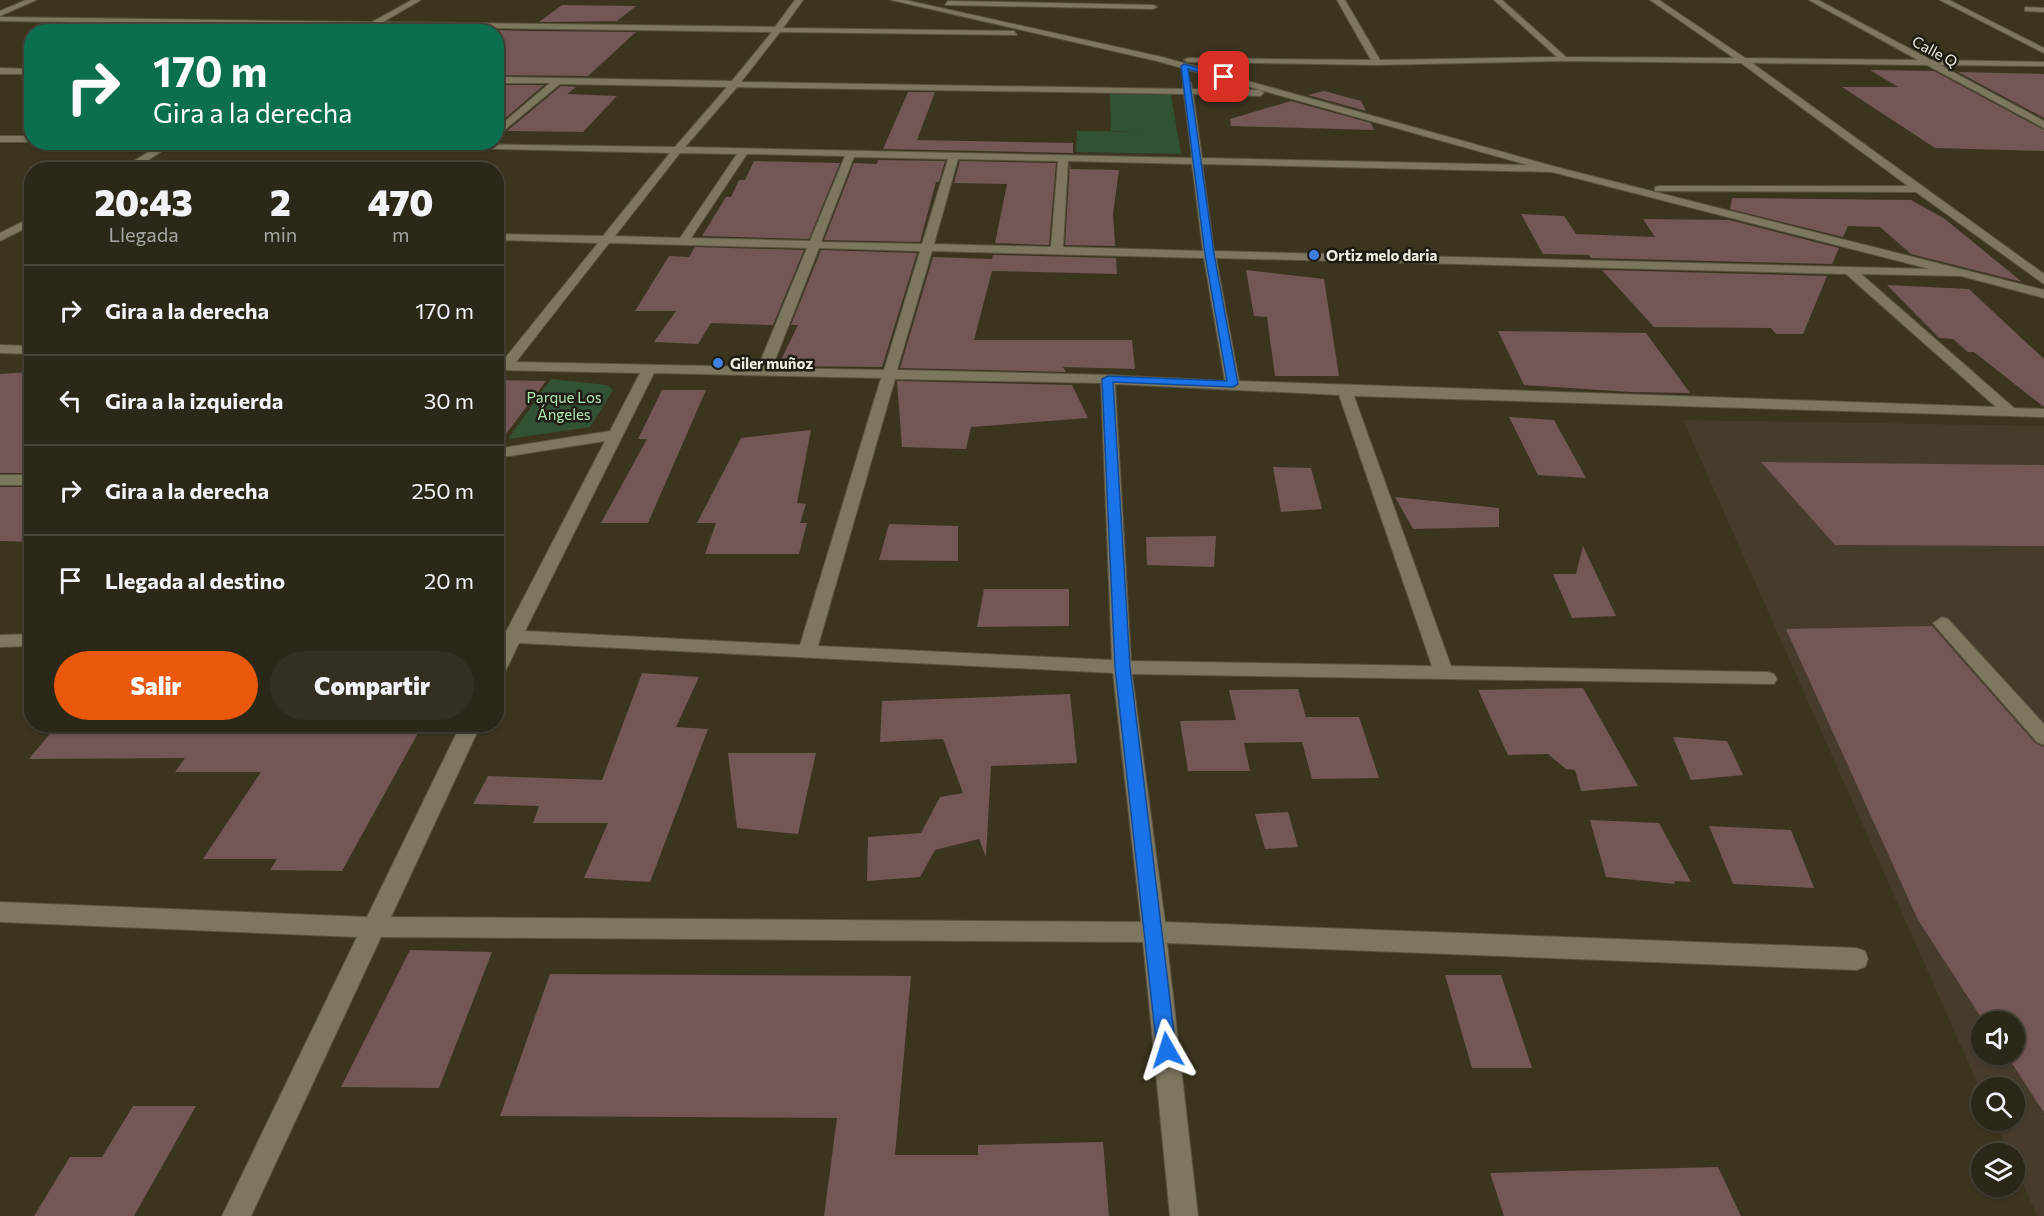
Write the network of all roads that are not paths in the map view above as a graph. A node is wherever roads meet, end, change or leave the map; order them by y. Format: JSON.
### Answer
{"nodes":[{"id":1,"x":32,"y":0,"type":"edge"},
{"id":2,"x":417,"y":0,"type":"edge"},
{"id":3,"x":799,"y":0,"type":"edge"},
{"id":4,"x":895,"y":0,"type":"edge"},
{"id":5,"x":1341,"y":0,"type":"edge"},
{"id":6,"x":1498,"y":0,"type":"edge"},
{"id":7,"x":1654,"y":0,"type":"edge"},
{"id":8,"x":1813,"y":0,"type":"edge"},
{"id":9,"x":1944,"y":0,"type":"edge"},
{"id":10,"x":1020,"y":2,"type":"edge"},
{"id":11,"x":916,"y":4,"type":"junction"},
{"id":12,"x":1153,"y":7,"type":"dead end"},
{"id":13,"x":2028,"y":9,"type":"dead end"},
{"id":14,"x":2044,"y":10,"type":"edge"},
{"id":15,"x":0,"y":14,"type":"edge"},
{"id":16,"x":1008,"y":18,"type":"junction"},
{"id":17,"x":0,"y":20,"type":"edge"},
{"id":18,"x":135,"y":21,"type":"junction"},
{"id":19,"x":217,"y":22,"type":"junction"},
{"id":20,"x":128,"y":24,"type":"edge"},
{"id":21,"x":213,"y":24,"type":"edge"},
{"id":22,"x":276,"y":24,"type":"edge"},
{"id":23,"x":374,"y":24,"type":"edge"},
{"id":24,"x":504,"y":27,"type":"edge"},
{"id":25,"x":776,"y":31,"type":"junction"},
{"id":26,"x":1046,"y":33,"type":"junction"},
{"id":27,"x":2044,"y":51,"type":"edge"},
{"id":28,"x":1159,"y":59,"type":"junction"},
{"id":29,"x":1564,"y":59,"type":"junction"},
{"id":30,"x":1745,"y":62,"type":"junction"},
{"id":31,"x":1377,"y":63,"type":"junction"},
{"id":32,"x":1929,"y":63,"type":"junction"},
{"id":33,"x":2044,"y":63,"type":"edge"},
{"id":34,"x":1184,"y":66,"type":"junction"},
{"id":35,"x":24,"y":69,"type":"edge"},
{"id":36,"x":0,"y":71,"type":"edge"},
{"id":37,"x":20,"y":71,"type":"junction"},
{"id":38,"x":24,"y":71,"type":"edge"},
{"id":39,"x":504,"y":80,"type":"edge"},
{"id":40,"x":558,"y":81,"type":"junction"},
{"id":41,"x":734,"y":84,"type":"junction"},
{"id":42,"x":1283,"y":93,"type":"junction"},
{"id":43,"x":1188,"y":94,"type":"junction"},
{"id":44,"x":2044,"y":125,"type":"edge"},
{"id":45,"x":504,"y":127,"type":"edge"},
{"id":46,"x":0,"y":139,"type":"edge"},
{"id":47,"x":24,"y":139,"type":"edge"},
{"id":48,"x":504,"y":145,"type":"edge"},
{"id":49,"x":678,"y":149,"type":"junction"},
{"id":50,"x":159,"y":150,"type":"edge"},
{"id":51,"x":745,"y":150,"type":"junction"},
{"id":52,"x":851,"y":153,"type":"junction"},
{"id":53,"x":954,"y":156,"type":"junction"},
{"id":54,"x":1063,"y":158,"type":"junction"},
{"id":55,"x":1199,"y":160,"type":"junction"},
{"id":56,"x":138,"y":162,"type":"edge"},
{"id":57,"x":1552,"y":169,"type":"junction"},
{"id":58,"x":1632,"y":189,"type":"junction"},
{"id":59,"x":1915,"y":189,"type":"junction"},
{"id":60,"x":0,"y":226,"type":"edge"},
{"id":61,"x":24,"y":227,"type":"edge"},
{"id":62,"x":24,"y":228,"type":"edge"},
{"id":63,"x":504,"y":237,"type":"edge"},
{"id":64,"x":0,"y":238,"type":"edge"},
{"id":65,"x":607,"y":239,"type":"junction"},
{"id":66,"x":684,"y":241,"type":"junction"},
{"id":67,"x":815,"y":246,"type":"junction"},
{"id":68,"x":927,"y":247,"type":"junction"},
{"id":69,"x":1057,"y":250,"type":"junction"},
{"id":70,"x":1209,"y":254,"type":"junction"},
{"id":71,"x":1850,"y":270,"type":"junction"},
{"id":72,"x":1960,"y":273,"type":"junction"},
{"id":73,"x":2044,"y":280,"type":"edge"},
{"id":74,"x":2044,"y":294,"type":"edge"},
{"id":75,"x":0,"y":349,"type":"edge"},
{"id":76,"x":24,"y":350,"type":"edge"},
{"id":77,"x":504,"y":362,"type":"edge"},
{"id":78,"x":504,"y":366,"type":"edge"},
{"id":79,"x":649,"y":370,"type":"junction"},
{"id":80,"x":764,"y":370,"type":"junction"},
{"id":81,"x":891,"y":375,"type":"junction"},
{"id":82,"x":1108,"y":379,"type":"junction"},
{"id":83,"x":1233,"y":384,"type":"junction"},
{"id":84,"x":1346,"y":391,"type":"junction"},
{"id":85,"x":2011,"y":413,"type":"junction"},
{"id":86,"x":2044,"y":413,"type":"edge"},
{"id":87,"x":616,"y":435,"type":"junction"},
{"id":88,"x":504,"y":453,"type":"edge"},
{"id":89,"x":0,"y":480,"type":"edge"},
{"id":90,"x":24,"y":480,"type":"edge"},
{"id":91,"x":1942,"y":623,"type":"dead end"},
{"id":92,"x":505,"y":636,"type":"edge"},
{"id":93,"x":0,"y":640,"type":"edge"},
{"id":94,"x":24,"y":640,"type":"edge"},
{"id":95,"x":807,"y":652,"type":"junction"},
{"id":96,"x":1122,"y":667,"type":"junction"},
{"id":97,"x":1443,"y":671,"type":"junction"},
{"id":98,"x":1767,"y":679,"type":"dead end"},
{"id":99,"x":467,"y":732,"type":"edge"},
{"id":100,"x":2044,"y":738,"type":"edge"},
{"id":101,"x":0,"y":912,"type":"edge"},
{"id":102,"x":374,"y":927,"type":"junction"},
{"id":103,"x":1154,"y":932,"type":"junction"},
{"id":104,"x":1856,"y":959,"type":"dead end"},
{"id":105,"x":236,"y":1216,"type":"edge"},
{"id":106,"x":1184,"y":1216,"type":"edge"}],
"edges":[{"from":1,"to":15,"type":"street"},
{"from":2,"to":23,"type":"street"},
{"from":3,"to":25,"type":"street"},
{"from":4,"to":11,"type":"street"},
{"from":5,"to":31,"type":"street"},
{"from":6,"to":29,"type":"street"},
{"from":7,"to":30,"type":"street"},
{"from":8,"to":32,"type":"street","name":"Calle Q"},
{"from":9,"to":27,"type":"street"},
{"from":10,"to":11,"type":"street"},
{"from":10,"to":12,"type":"street"},
{"from":10,"to":16,"type":"street"},
{"from":11,"to":16,"type":"street"},
{"from":13,"to":14,"type":"street"},
{"from":16,"to":26,"type":"street"},
{"from":17,"to":18,"type":"street"},
{"from":18,"to":19,"type":"street"},
{"from":18,"to":20,"type":"street"},
{"from":19,"to":21,"type":"street"},
{"from":19,"to":22,"type":"street"},
{"from":24,"to":25,"type":"street"},
{"from":25,"to":26,"type":"street"},
{"from":25,"to":41,"type":"street"},
{"from":26,"to":28,"type":"street"},
{"from":28,"to":31,"type":"street"},
{"from":28,"to":34,"type":"street"},
{"from":29,"to":30,"type":"street"},
{"from":29,"to":31,"type":"street"},
{"from":30,"to":32,"type":"street"},
{"from":30,"to":59,"type":"street"},
{"from":32,"to":33,"type":"street"},
{"from":32,"to":44,"type":"street","name":"Calle Q"},
{"from":34,"to":42,"type":"street"},
{"from":34,"to":43,"type":"street"},
{"from":35,"to":37,"type":"street"},
{"from":36,"to":37,"type":"street"},
{"from":37,"to":38,"type":"street"},
{"from":39,"to":40,"type":"street"},
{"from":40,"to":41,"type":"street"},
{"from":40,"to":45,"type":"street"},
{"from":41,"to":43,"type":"street"},
{"from":41,"to":49,"type":"street"},
{"from":42,"to":43,"type":"street"},
{"from":42,"to":57,"type":"street"},
{"from":43,"to":55,"type":"street"},
{"from":46,"to":47,"type":"street"},
{"from":48,"to":49,"type":"street"},
{"from":49,"to":51,"type":"street"},
{"from":49,"to":65,"type":"street"},
{"from":50,"to":56,"type":"street"},
{"from":51,"to":52,"type":"street"},
{"from":51,"to":66,"type":"street"},
{"from":52,"to":53,"type":"street"},
{"from":52,"to":67,"type":"street"},
{"from":53,"to":54,"type":"street"},
{"from":53,"to":68,"type":"street"},
{"from":54,"to":55,"type":"street"},
{"from":54,"to":69,"type":"street"},
{"from":55,"to":57,"type":"street"},
{"from":55,"to":70,"type":"street"},
{"from":57,"to":58,"type":"street"},
{"from":58,"to":59,"type":"street"},
{"from":58,"to":72,"type":"street"},
{"from":59,"to":73,"type":"street"},
{"from":60,"to":61,"type":"street"},
{"from":62,"to":64,"type":"street"},
{"from":63,"to":65,"type":"street"},
{"from":65,"to":66,"type":"street"},
{"from":65,"to":77,"type":"street"},
{"from":66,"to":67,"type":"street"},
{"from":67,"to":68,"type":"street"},
{"from":67,"to":80,"type":"street"},
{"from":68,"to":69,"type":"street"},
{"from":68,"to":81,"type":"street"},
{"from":69,"to":70,"type":"street"},
{"from":70,"to":71,"type":"street"},
{"from":70,"to":83,"type":"street"},
{"from":71,"to":72,"type":"street"},
{"from":71,"to":85,"type":"street"},
{"from":72,"to":74,"type":"street"},
{"from":75,"to":76,"type":"street"},
{"from":78,"to":79,"type":"street"},
{"from":79,"to":80,"type":"street"},
{"from":79,"to":87,"type":"street"},
{"from":80,"to":81,"type":"street"},
{"from":81,"to":82,"type":"street"},
{"from":81,"to":95,"type":"street"},
{"from":82,"to":83,"type":"street"},
{"from":82,"to":96,"type":"street"},
{"from":83,"to":84,"type":"street"},
{"from":84,"to":85,"type":"street"},
{"from":84,"to":97,"type":"street"},
{"from":85,"to":86,"type":"street"},
{"from":87,"to":88,"type":"street"},
{"from":87,"to":92,"type":"street"},
{"from":89,"to":90,"type":"street"},
{"from":91,"to":100,"type":"street"},
{"from":92,"to":95,"type":"street"},
{"from":93,"to":94,"type":"street"},
{"from":95,"to":96,"type":"street"},
{"from":96,"to":97,"type":"street"},
{"from":96,"to":103,"type":"street"},
{"from":97,"to":98,"type":"street"},
{"from":99,"to":102,"type":"street"},
{"from":101,"to":102,"type":"street"},
{"from":102,"to":103,"type":"street"},
{"from":102,"to":105,"type":"street"},
{"from":103,"to":104,"type":"street"},
{"from":103,"to":106,"type":"street"}]}
